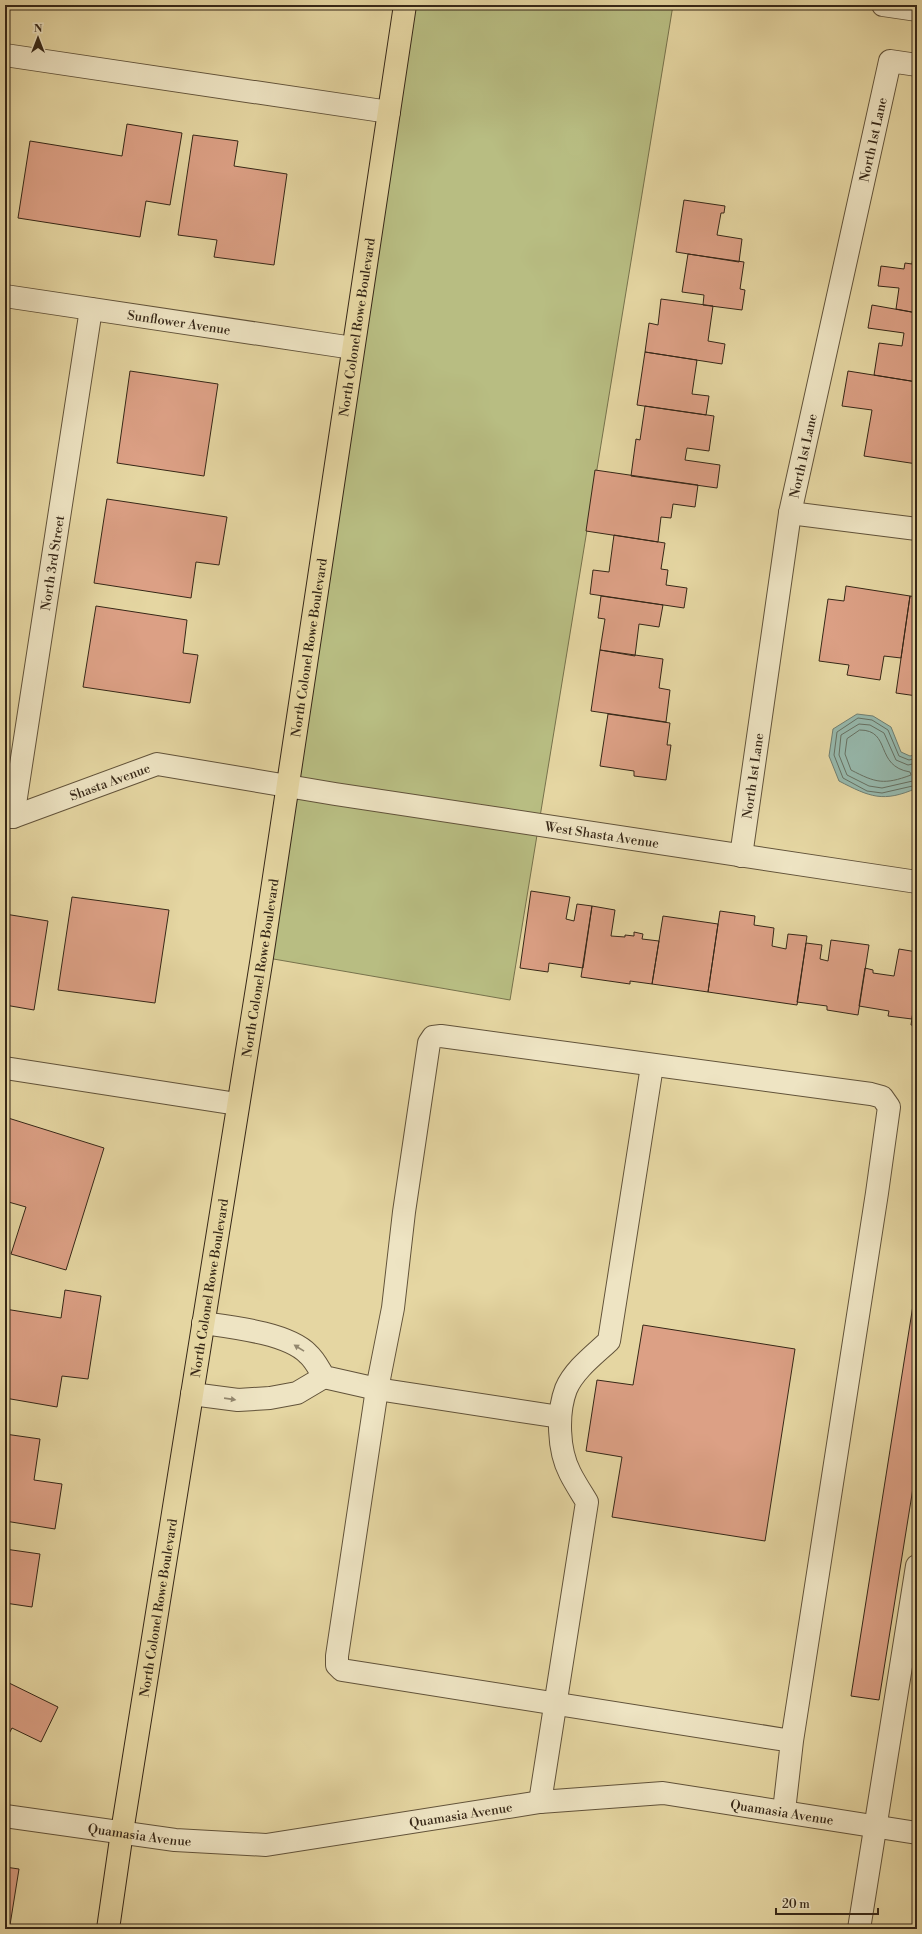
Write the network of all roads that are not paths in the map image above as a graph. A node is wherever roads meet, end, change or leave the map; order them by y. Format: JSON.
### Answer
{"nodes":[{"id":1,"x":405,"y":5,"type":"edge"},
{"id":2,"x":883,"y":5,"type":"edge"},
{"id":3,"x":917,"y":10,"type":"edge"},
{"id":4,"x":5,"y":55,"type":"edge"},
{"id":5,"x":917,"y":65,"type":"edge"},
{"id":6,"x":389,"y":112,"type":"junction"},
{"id":7,"x":5,"y":296,"type":"edge"},
{"id":8,"x":91,"y":309,"type":"junction"},
{"id":9,"x":353,"y":348,"type":"junction"},
{"id":10,"x":790,"y":513,"type":"junction"},
{"id":11,"x":917,"y":529,"type":"edge"},
{"id":12,"x":288,"y":786,"type":"junction"},
{"id":13,"x":9,"y":817,"type":"edge"},
{"id":14,"x":741,"y":856,"type":"junction"},
{"id":15,"x":917,"y":882,"type":"edge"},
{"id":16,"x":652,"y":1066,"type":"junction"},
{"id":17,"x":5,"y":1068,"type":"edge"},
{"id":18,"x":237,"y":1104,"type":"junction"},
{"id":19,"x":203,"y":1323,"type":"junction"},
{"id":20,"x":324,"y":1377,"type":"junction"},
{"id":21,"x":377,"y":1389,"type":"junction"},
{"id":22,"x":192,"y":1394,"type":"junction"},
{"id":23,"x":560,"y":1417,"type":"junction"},
{"id":24,"x":917,"y":1566,"type":"edge"},
{"id":25,"x":555,"y":1704,"type":"junction"},
{"id":26,"x":792,"y":1741,"type":"junction"},
{"id":27,"x":540,"y":1802,"type":"junction"},
{"id":28,"x":784,"y":1812,"type":"junction"},
{"id":29,"x":5,"y":1816,"type":"edge"},
{"id":30,"x":875,"y":1826,"type":"junction"},
{"id":31,"x":122,"y":1832,"type":"junction"},
{"id":32,"x":917,"y":1833,"type":"edge"},
{"id":33,"x":108,"y":1929,"type":"edge"},
{"id":34,"x":859,"y":1929,"type":"edge"}],
"edges":[{"from":1,"to":6,"type":"main road","name":"North Colonel Rowe Boulevard"},
{"from":2,"to":3,"type":"street"},
{"from":4,"to":6,"type":"street"},
{"from":5,"to":10,"type":"street","name":"North 1st Lane"},
{"from":6,"to":9,"type":"main road","name":"North Colonel Rowe Boulevard"},
{"from":7,"to":8,"type":"street","name":"Sunflower Avenue"},
{"from":8,"to":9,"type":"street","name":"Sunflower Avenue"},
{"from":8,"to":13,"type":"street","name":"North 3rd Street"},
{"from":9,"to":12,"type":"main road","name":"North Colonel Rowe Boulevard"},
{"from":10,"to":11,"type":"street"},
{"from":10,"to":14,"type":"street","name":"North 1st Lane"},
{"from":12,"to":13,"type":"street","name":"Shasta Avenue"},
{"from":12,"to":14,"type":"street","name":"West Shasta Avenue"},
{"from":12,"to":18,"type":"main road","name":"North Colonel Rowe Boulevard"},
{"from":14,"to":15,"type":"street","name":"West Shasta Avenue"},
{"from":16,"to":21,"type":"street"},
{"from":16,"to":23,"type":"street"},
{"from":16,"to":26,"type":"street"},
{"from":17,"to":18,"type":"street"},
{"from":18,"to":19,"type":"main road","name":"North Colonel Rowe Boulevard"},
{"from":20,"to":19,"type":"street","one_way":true},
{"from":19,"to":22,"type":"main road","name":"North Colonel Rowe Boulevard"},
{"from":20,"to":21,"type":"street"},
{"from":22,"to":20,"type":"street","one_way":true},
{"from":21,"to":23,"type":"street"},
{"from":21,"to":25,"type":"street"},
{"from":22,"to":31,"type":"main road","name":"North Colonel Rowe Boulevard"},
{"from":23,"to":25,"type":"street"},
{"from":24,"to":30,"type":"street"},
{"from":25,"to":26,"type":"street"},
{"from":25,"to":27,"type":"street"},
{"from":26,"to":28,"type":"street"},
{"from":27,"to":28,"type":"street","name":"Quamasia Avenue"},
{"from":27,"to":31,"type":"street","name":"Quamasia Avenue"},
{"from":28,"to":30,"type":"street","name":"Quamasia Avenue"},
{"from":29,"to":31,"type":"street","name":"Quamasia Avenue"},
{"from":30,"to":32,"type":"street","name":"Quamasia Avenue"},
{"from":30,"to":34,"type":"street"},
{"from":31,"to":33,"type":"main road","name":"North Colonel Rowe Boulevard"}]}
